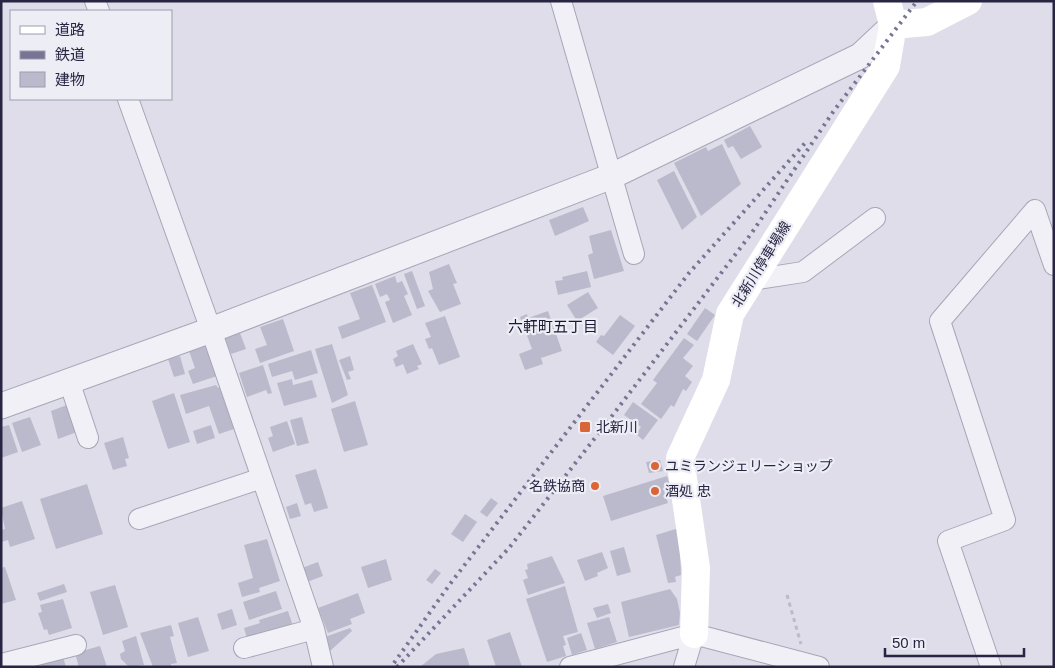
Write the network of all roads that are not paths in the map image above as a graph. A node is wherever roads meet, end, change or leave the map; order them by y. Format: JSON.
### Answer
{"nodes":[{"id":1,"x":561,"y":1,"type":"edge"},
{"id":2,"x":968,"y":1,"type":"edge"},
{"id":3,"x":890,"y":13,"type":"edge"},
{"id":4,"x":128,"y":100,"type":"edge"},
{"id":5,"x":612,"y":176,"type":"junction"},
{"id":6,"x":875,"y":218,"type":"dead end"},
{"id":7,"x":634,"y":254,"type":"dead end"},
{"id":8,"x":1054,"y":265,"type":"edge"},
{"id":9,"x":751,"y":280,"type":"junction"},
{"id":10,"x":212,"y":330,"type":"junction"},
{"id":11,"x":69,"y":382,"type":"junction"},
{"id":12,"x":1,"y":406,"type":"edge"},
{"id":13,"x":88,"y":438,"type":"dead end"},
{"id":14,"x":262,"y":478,"type":"junction"},
{"id":15,"x":139,"y":519,"type":"dead end"},
{"id":16,"x":314,"y":629,"type":"junction"},
{"id":17,"x":694,"y":634,"type":"junction"},
{"id":18,"x":76,"y":645,"type":"dead end"},
{"id":19,"x":244,"y":648,"type":"dead end"},
{"id":20,"x":1,"y":664,"type":"edge"},
{"id":21,"x":813,"y":665,"type":"edge"},
{"id":22,"x":323,"y":667,"type":"edge"},
{"id":23,"x":570,"y":667,"type":"edge"},
{"id":24,"x":684,"y":667,"type":"edge"},
{"id":25,"x":991,"y":667,"type":"edge"}],
"edges":[{"from":1,"to":5,"type":"street"},
{"from":2,"to":3,"type":"main road"},
{"from":3,"to":5,"type":"street"},
{"from":3,"to":9,"type":"main road","name":"北新川停車場線"},
{"from":4,"to":10,"type":"street"},
{"from":5,"to":7,"type":"street"},
{"from":5,"to":10,"type":"street"},
{"from":6,"to":9,"type":"street"},
{"from":8,"to":25,"type":"street"},
{"from":9,"to":17,"type":"main road","name":"北新川停車場線"},
{"from":10,"to":11,"type":"street"},
{"from":10,"to":14,"type":"street"},
{"from":11,"to":12,"type":"street"},
{"from":11,"to":13,"type":"street"},
{"from":14,"to":15,"type":"street"},
{"from":14,"to":16,"type":"street"},
{"from":16,"to":19,"type":"street"},
{"from":16,"to":22,"type":"street"},
{"from":17,"to":21,"type":"street"},
{"from":17,"to":23,"type":"street"},
{"from":17,"to":24,"type":"street"},
{"from":18,"to":20,"type":"street"}]}
